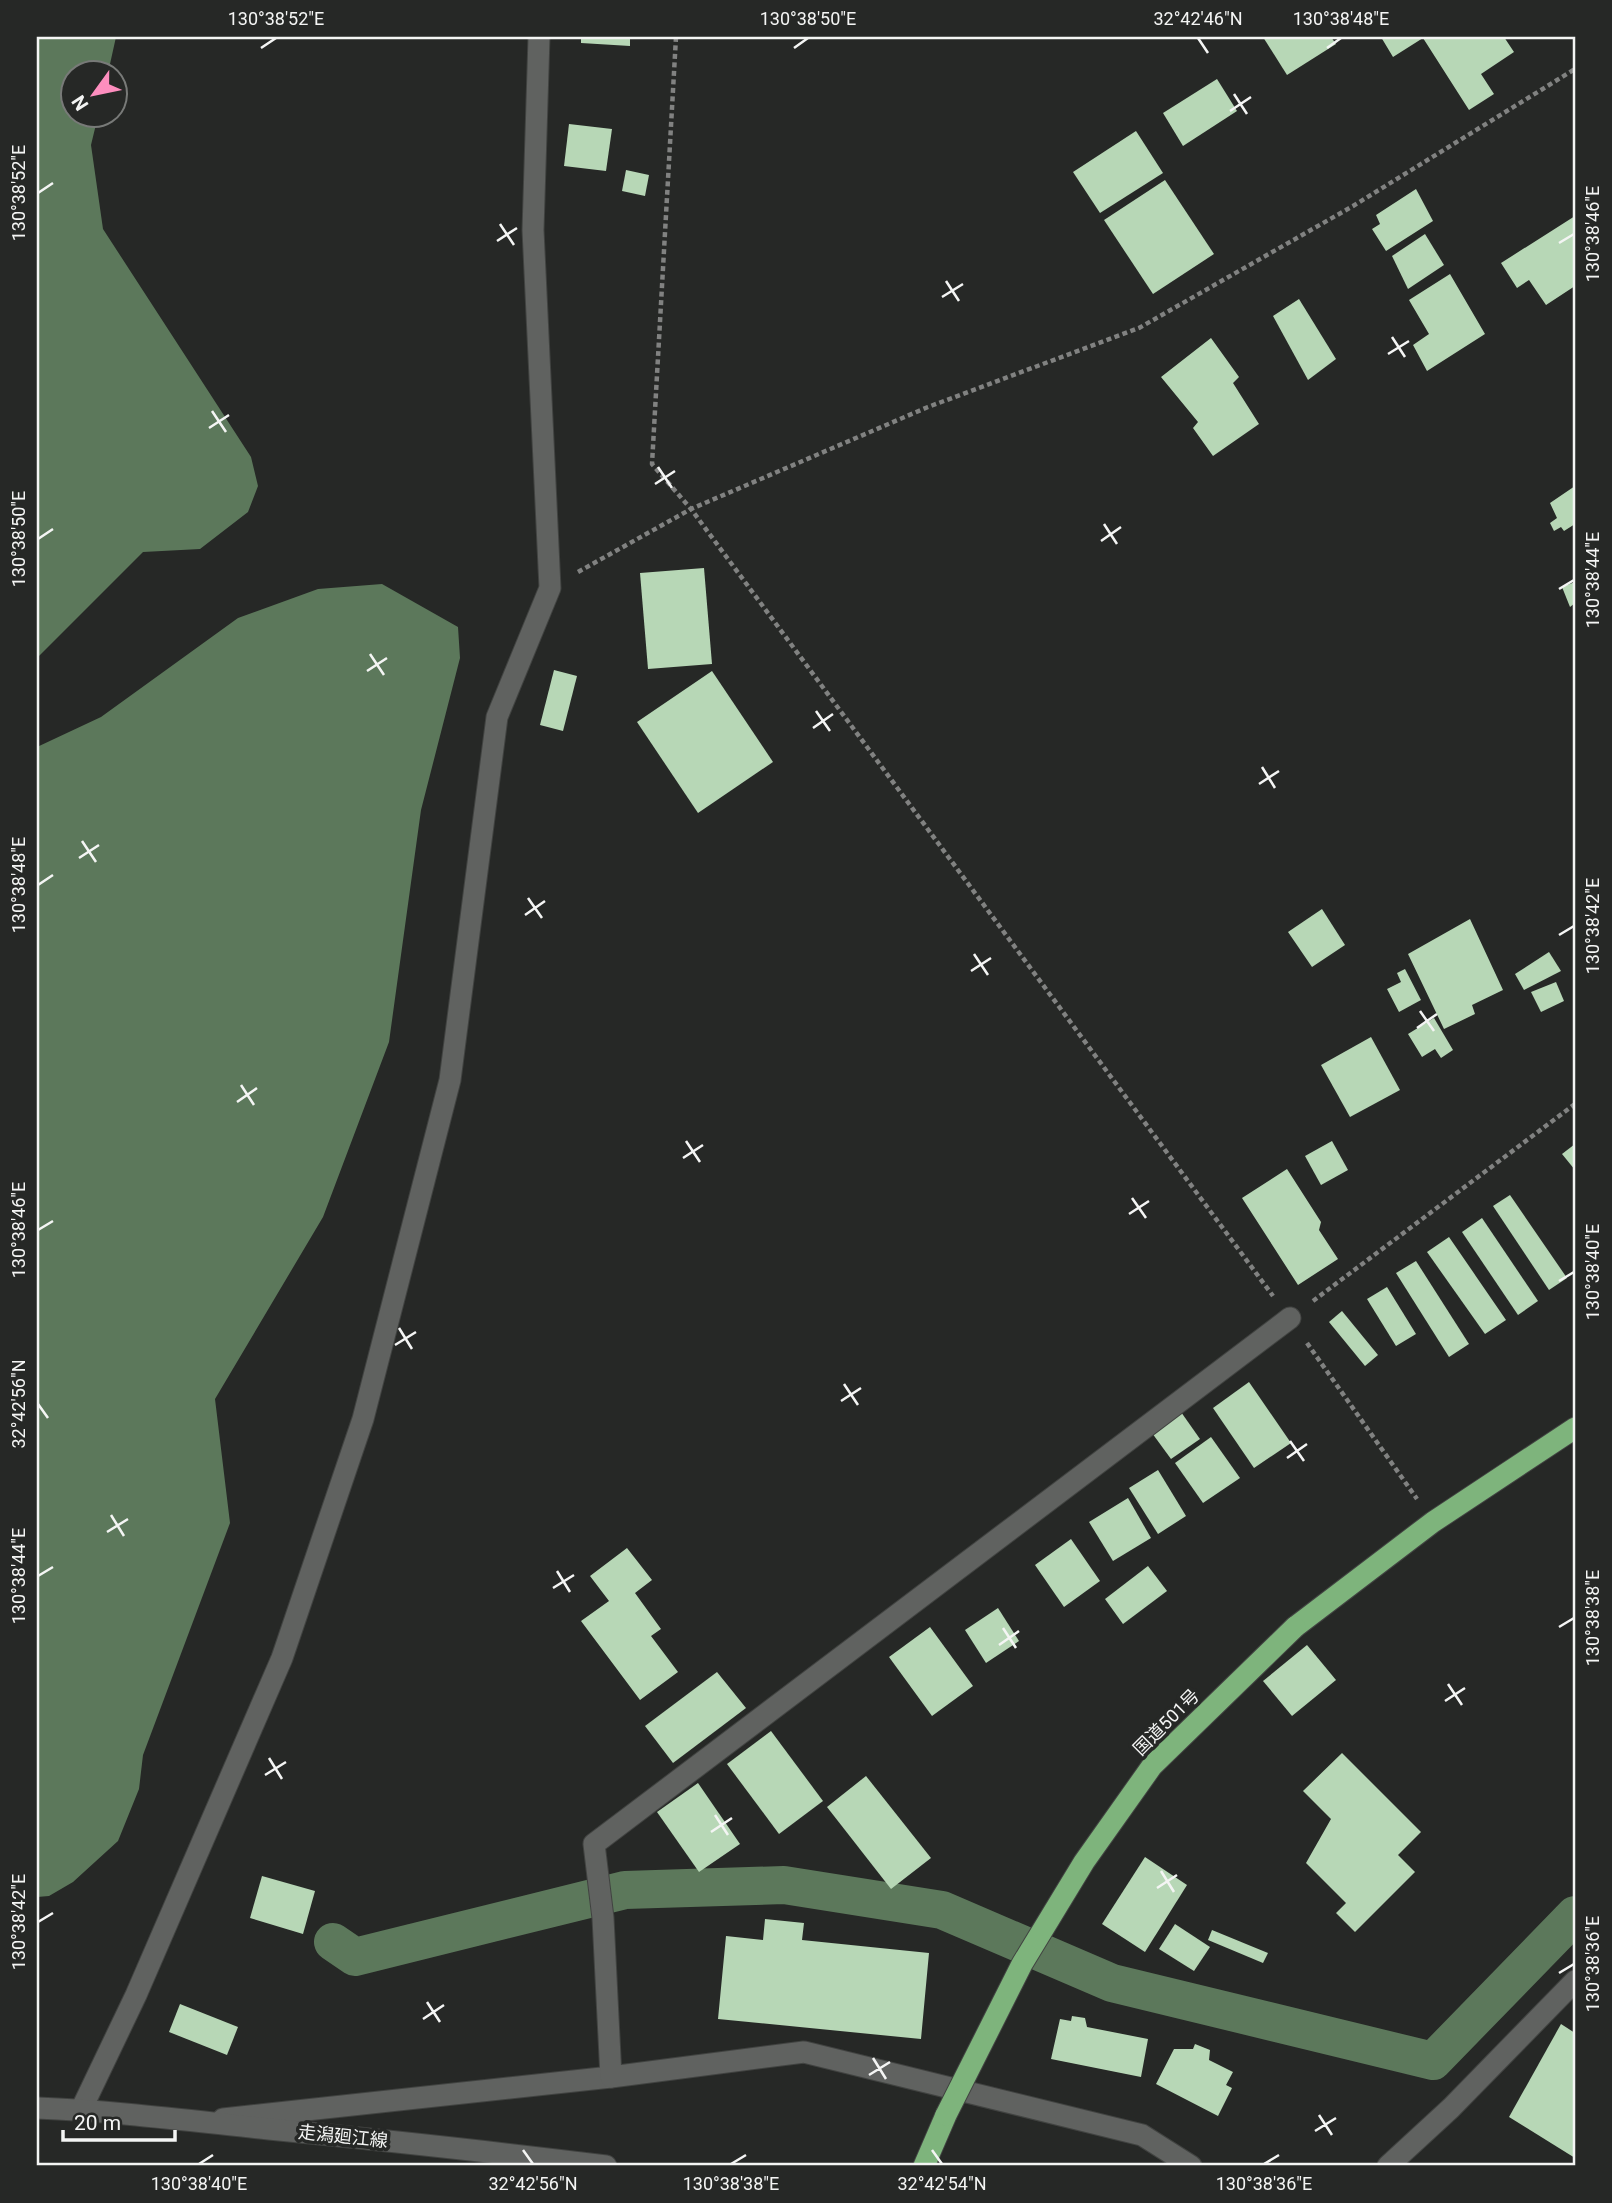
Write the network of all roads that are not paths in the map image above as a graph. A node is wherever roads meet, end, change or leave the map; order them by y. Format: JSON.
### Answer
{"nodes":[{"id":1,"x":539,"y":37,"type":"edge"},
{"id":2,"x":1290,"y":1318,"type":"road end"},
{"id":3,"x":1575,"y":1428,"type":"edge"},
{"id":4,"x":1575,"y":1981,"type":"edge"},
{"id":5,"x":611,"y":2077,"type":"junction"},
{"id":6,"x":37,"y":2109,"type":"edge"},
{"id":7,"x":80,"y":2110,"type":"junction"},
{"id":8,"x":200,"y":2122,"type":"junction"},
{"id":9,"x":606,"y":2166,"type":"edge"},
{"id":10,"x":924,"y":2166,"type":"edge"},
{"id":11,"x":1191,"y":2166,"type":"edge"},
{"id":12,"x":1388,"y":2166,"type":"edge"}],
"edges":[{"from":1,"to":7,"type":"street"},
{"from":2,"to":5,"type":"street"},
{"from":3,"to":10,"type":"highway","name":"国道501号","bridge":true},
{"from":4,"to":12,"type":"street"},
{"from":5,"to":8,"type":"street"},
{"from":5,"to":11,"type":"street"},
{"from":6,"to":7,"type":"street","name":"走潟廻江線"},
{"from":7,"to":8,"type":"street","name":"走潟廻江線"},
{"from":8,"to":9,"type":"street","name":"走潟廻江線"}]}
